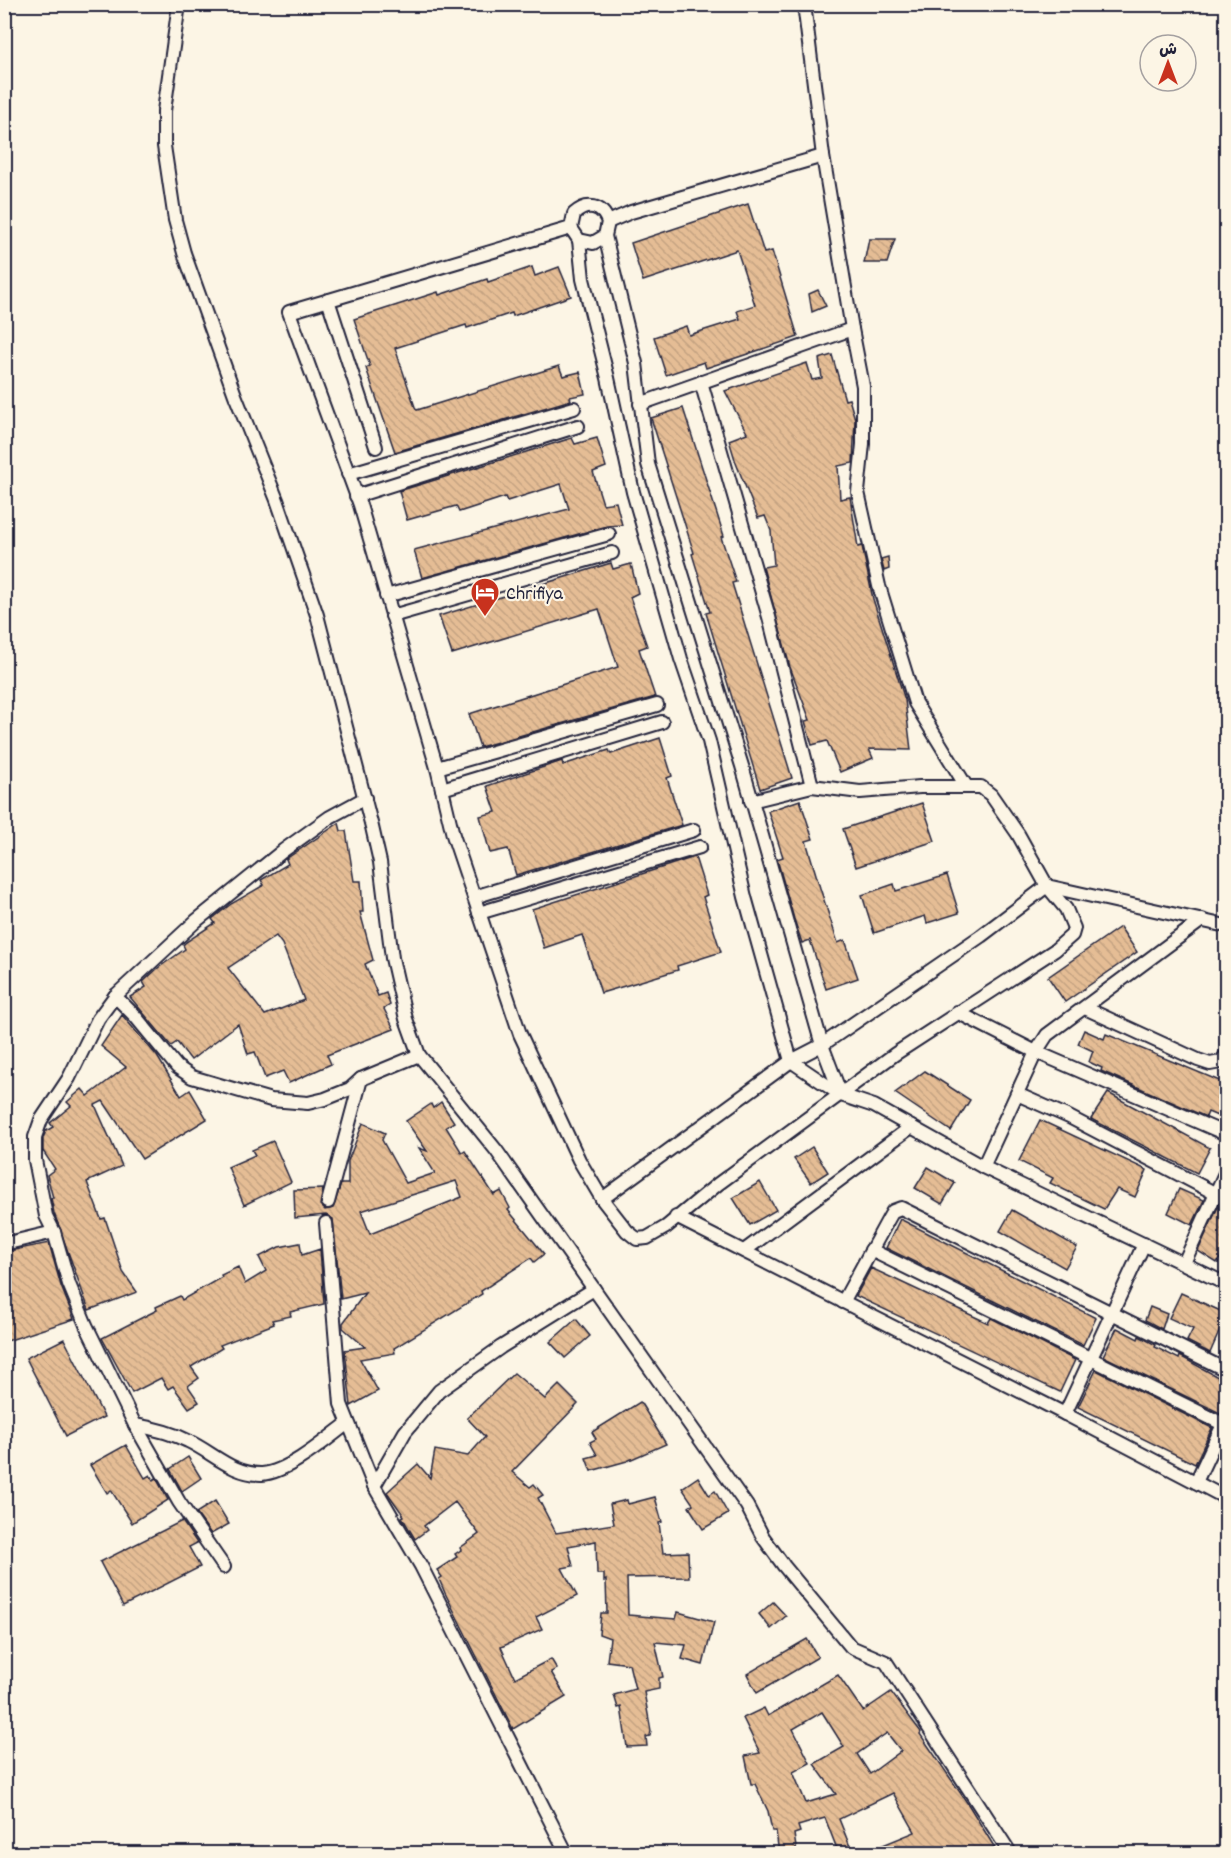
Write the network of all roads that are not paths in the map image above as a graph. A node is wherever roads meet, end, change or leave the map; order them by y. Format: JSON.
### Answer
{"nodes":[{"id":1,"x":179,"y":4,"type":"edge"},
{"id":2,"x":804,"y":4,"type":"edge"},
{"id":3,"x":823,"y":156,"type":"junction"},
{"id":4,"x":608,"y":222,"type":"junction"},
{"id":5,"x":571,"y":228,"type":"junction"},
{"id":6,"x":605,"y":236,"type":"junction"},
{"id":7,"x":579,"y":240,"type":"junction"},
{"id":8,"x":328,"y":300,"type":"junction"},
{"id":9,"x":852,"y":329,"type":"junction"},
{"id":10,"x":701,"y":382,"type":"junction"},
{"id":11,"x":640,"y":404,"type":"junction"},
{"id":12,"x":574,"y":408,"type":"dead end"},
{"id":13,"x":578,"y":426,"type":"dead end"},
{"id":14,"x":484,"y":434,"type":"junction"},
{"id":15,"x":376,"y":447,"type":"dead end"},
{"id":16,"x":491,"y":454,"type":"junction"},
{"id":17,"x":348,"y":474,"type":"junction"},
{"id":18,"x":356,"y":496,"type":"junction"},
{"id":19,"x":609,"y":534,"type":"dead end"},
{"id":20,"x":612,"y":553,"type":"dead end"},
{"id":21,"x":514,"y":559,"type":"junction"},
{"id":22,"x":521,"y":580,"type":"junction"},
{"id":23,"x":386,"y":596,"type":"junction"},
{"id":24,"x":392,"y":616,"type":"junction"},
{"id":25,"x":657,"y":705,"type":"dead end"},
{"id":26,"x":662,"y":722,"type":"dead end"},
{"id":27,"x":572,"y":729,"type":"junction"},
{"id":28,"x":578,"y":750,"type":"junction"},
{"id":29,"x":437,"y":768,"type":"junction"},
{"id":30,"x":812,"y":786,"type":"junction"},
{"id":31,"x":966,"y":786,"type":"junction"},
{"id":32,"x":442,"y":789,"type":"junction"},
{"id":33,"x":365,"y":798,"type":"junction"},
{"id":34,"x":751,"y":801,"type":"junction"},
{"id":35,"x":694,"y":830,"type":"dead end"},
{"id":36,"x":700,"y":847,"type":"dead end"},
{"id":37,"x":597,"y":860,"type":"junction"},
{"id":38,"x":603,"y":878,"type":"junction"},
{"id":39,"x":1047,"y":886,"type":"junction"},
{"id":40,"x":474,"y":897,"type":"junction"},
{"id":41,"x":479,"y":913,"type":"junction"},
{"id":42,"x":1203,"y":920,"type":"junction"},
{"id":43,"x":1227,"y":926,"type":"edge"},
{"id":44,"x":115,"y":996,"type":"junction"},
{"id":45,"x":1085,"y":1008,"type":"junction"},
{"id":46,"x":957,"y":1012,"type":"junction"},
{"id":47,"x":822,"y":1045,"type":"junction"},
{"id":48,"x":1036,"y":1052,"type":"junction"},
{"id":49,"x":1227,"y":1055,"type":"edge"},
{"id":50,"x":419,"y":1056,"type":"junction"},
{"id":51,"x":791,"y":1061,"type":"junction"},
{"id":52,"x":361,"y":1079,"type":"junction"},
{"id":53,"x":1017,"y":1094,"type":"junction"},
{"id":54,"x":842,"y":1095,"type":"junction"},
{"id":55,"x":911,"y":1127,"type":"junction"},
{"id":56,"x":1227,"y":1134,"type":"edge"},
{"id":57,"x":983,"y":1167,"type":"junction"},
{"id":58,"x":1227,"y":1171,"type":"edge"},
{"id":59,"x":1221,"y":1197,"type":"edge"},
{"id":60,"x":602,"y":1199,"type":"junction"},
{"id":61,"x":328,"y":1202,"type":"dead end"},
{"id":62,"x":676,"y":1217,"type":"junction"},
{"id":63,"x":326,"y":1223,"type":"dead end"},
{"id":64,"x":54,"y":1232,"type":"junction"},
{"id":65,"x":4,"y":1244,"type":"edge"},
{"id":66,"x":1144,"y":1244,"type":"junction"},
{"id":67,"x":871,"y":1250,"type":"junction"},
{"id":68,"x":744,"y":1251,"type":"junction"},
{"id":69,"x":1184,"y":1263,"type":"junction"},
{"id":70,"x":1227,"y":1284,"type":"edge"},
{"id":71,"x":594,"y":1289,"type":"junction"},
{"id":72,"x":843,"y":1302,"type":"junction"},
{"id":73,"x":1112,"y":1313,"type":"junction"},
{"id":74,"x":1090,"y":1358,"type":"junction"},
{"id":75,"x":1227,"y":1370,"type":"edge"},
{"id":76,"x":1065,"y":1414,"type":"junction"},
{"id":77,"x":1225,"y":1421,"type":"edge"},
{"id":78,"x":348,"y":1423,"type":"junction"},
{"id":79,"x":135,"y":1425,"type":"junction"},
{"id":80,"x":1196,"y":1482,"type":"junction"},
{"id":81,"x":374,"y":1486,"type":"junction"},
{"id":82,"x":1227,"y":1498,"type":"edge"},
{"id":83,"x":224,"y":1567,"type":"dead end"},
{"id":84,"x":567,"y":1854,"type":"edge"},
{"id":85,"x":1011,"y":1854,"type":"edge"}],
"edges":[{"from":1,"to":33,"type":"street"},
{"from":2,"to":3,"type":"street"},
{"from":3,"to":4,"type":"street"},
{"from":3,"to":9,"type":"street"},
{"from":4,"to":5,"type":"street"},
{"from":4,"to":6,"type":"street"},
{"from":5,"to":7,"type":"street"},
{"from":5,"to":8,"type":"street"},
{"from":6,"to":7,"type":"street"},
{"from":6,"to":11,"type":"street"},
{"from":7,"to":51,"type":"street"},
{"from":8,"to":15,"type":"street"},
{"from":8,"to":17,"type":"street"},
{"from":9,"to":10,"type":"street"},
{"from":9,"to":31,"type":"street"},
{"from":10,"to":11,"type":"street"},
{"from":10,"to":30,"type":"street"},
{"from":11,"to":34,"type":"street"},
{"from":12,"to":14,"type":"street"},
{"from":13,"to":16,"type":"street"},
{"from":14,"to":16,"type":"street"},
{"from":14,"to":17,"type":"street"},
{"from":16,"to":18,"type":"street"},
{"from":17,"to":18,"type":"street"},
{"from":18,"to":23,"type":"street"},
{"from":19,"to":21,"type":"street"},
{"from":20,"to":22,"type":"street"},
{"from":21,"to":22,"type":"street"},
{"from":21,"to":23,"type":"street"},
{"from":22,"to":24,"type":"street"},
{"from":23,"to":24,"type":"street"},
{"from":24,"to":29,"type":"street"},
{"from":25,"to":27,"type":"street"},
{"from":26,"to":28,"type":"street"},
{"from":27,"to":28,"type":"street"},
{"from":27,"to":29,"type":"street"},
{"from":28,"to":32,"type":"street"},
{"from":29,"to":32,"type":"street"},
{"from":30,"to":31,"type":"street"},
{"from":30,"to":34,"type":"street"},
{"from":31,"to":39,"type":"street"},
{"from":32,"to":40,"type":"street"},
{"from":33,"to":44,"type":"street"},
{"from":33,"to":50,"type":"street"},
{"from":34,"to":47,"type":"street"},
{"from":35,"to":37,"type":"street"},
{"from":36,"to":38,"type":"street"},
{"from":37,"to":38,"type":"street"},
{"from":37,"to":40,"type":"street"},
{"from":38,"to":41,"type":"street"},
{"from":39,"to":42,"type":"street"},
{"from":39,"to":46,"type":"street"},
{"from":39,"to":47,"type":"street"},
{"from":40,"to":41,"type":"street"},
{"from":41,"to":60,"type":"street"},
{"from":42,"to":43,"type":"street"},
{"from":42,"to":45,"type":"street"},
{"from":44,"to":52,"type":"street"},
{"from":44,"to":64,"type":"street"},
{"from":45,"to":48,"type":"street"},
{"from":45,"to":49,"type":"street"},
{"from":46,"to":48,"type":"street"},
{"from":46,"to":54,"type":"street"},
{"from":47,"to":51,"type":"street"},
{"from":47,"to":54,"type":"street"},
{"from":48,"to":53,"type":"street"},
{"from":48,"to":56,"type":"street"},
{"from":50,"to":52,"type":"street"},
{"from":50,"to":71,"type":"street"},
{"from":51,"to":54,"type":"street"},
{"from":51,"to":60,"type":"street"},
{"from":52,"to":61,"type":"street"},
{"from":53,"to":57,"type":"street"},
{"from":53,"to":59,"type":"street"},
{"from":54,"to":55,"type":"street"},
{"from":54,"to":62,"type":"street"},
{"from":55,"to":57,"type":"street"},
{"from":55,"to":68,"type":"street"},
{"from":57,"to":66,"type":"street"},
{"from":58,"to":59,"type":"street"},
{"from":59,"to":69,"type":"street"},
{"from":60,"to":62,"type":"street"},
{"from":62,"to":68,"type":"street"},
{"from":63,"to":78,"type":"street"},
{"from":64,"to":65,"type":"street"},
{"from":64,"to":79,"type":"street"},
{"from":66,"to":69,"type":"street"},
{"from":66,"to":73,"type":"street"},
{"from":67,"to":72,"type":"street"},
{"from":67,"to":73,"type":"street"},
{"from":67,"to":74,"type":"street"},
{"from":68,"to":72,"type":"street"},
{"from":69,"to":70,"type":"street"},
{"from":71,"to":81,"type":"street"},
{"from":71,"to":85,"type":"street"},
{"from":72,"to":76,"type":"street"},
{"from":73,"to":74,"type":"street"},
{"from":73,"to":75,"type":"street"},
{"from":74,"to":76,"type":"street"},
{"from":74,"to":77,"type":"street"},
{"from":76,"to":80,"type":"street"},
{"from":77,"to":80,"type":"street"},
{"from":78,"to":79,"type":"street"},
{"from":78,"to":81,"type":"street"},
{"from":79,"to":83,"type":"street"},
{"from":80,"to":82,"type":"street"},
{"from":81,"to":84,"type":"street"}]}
